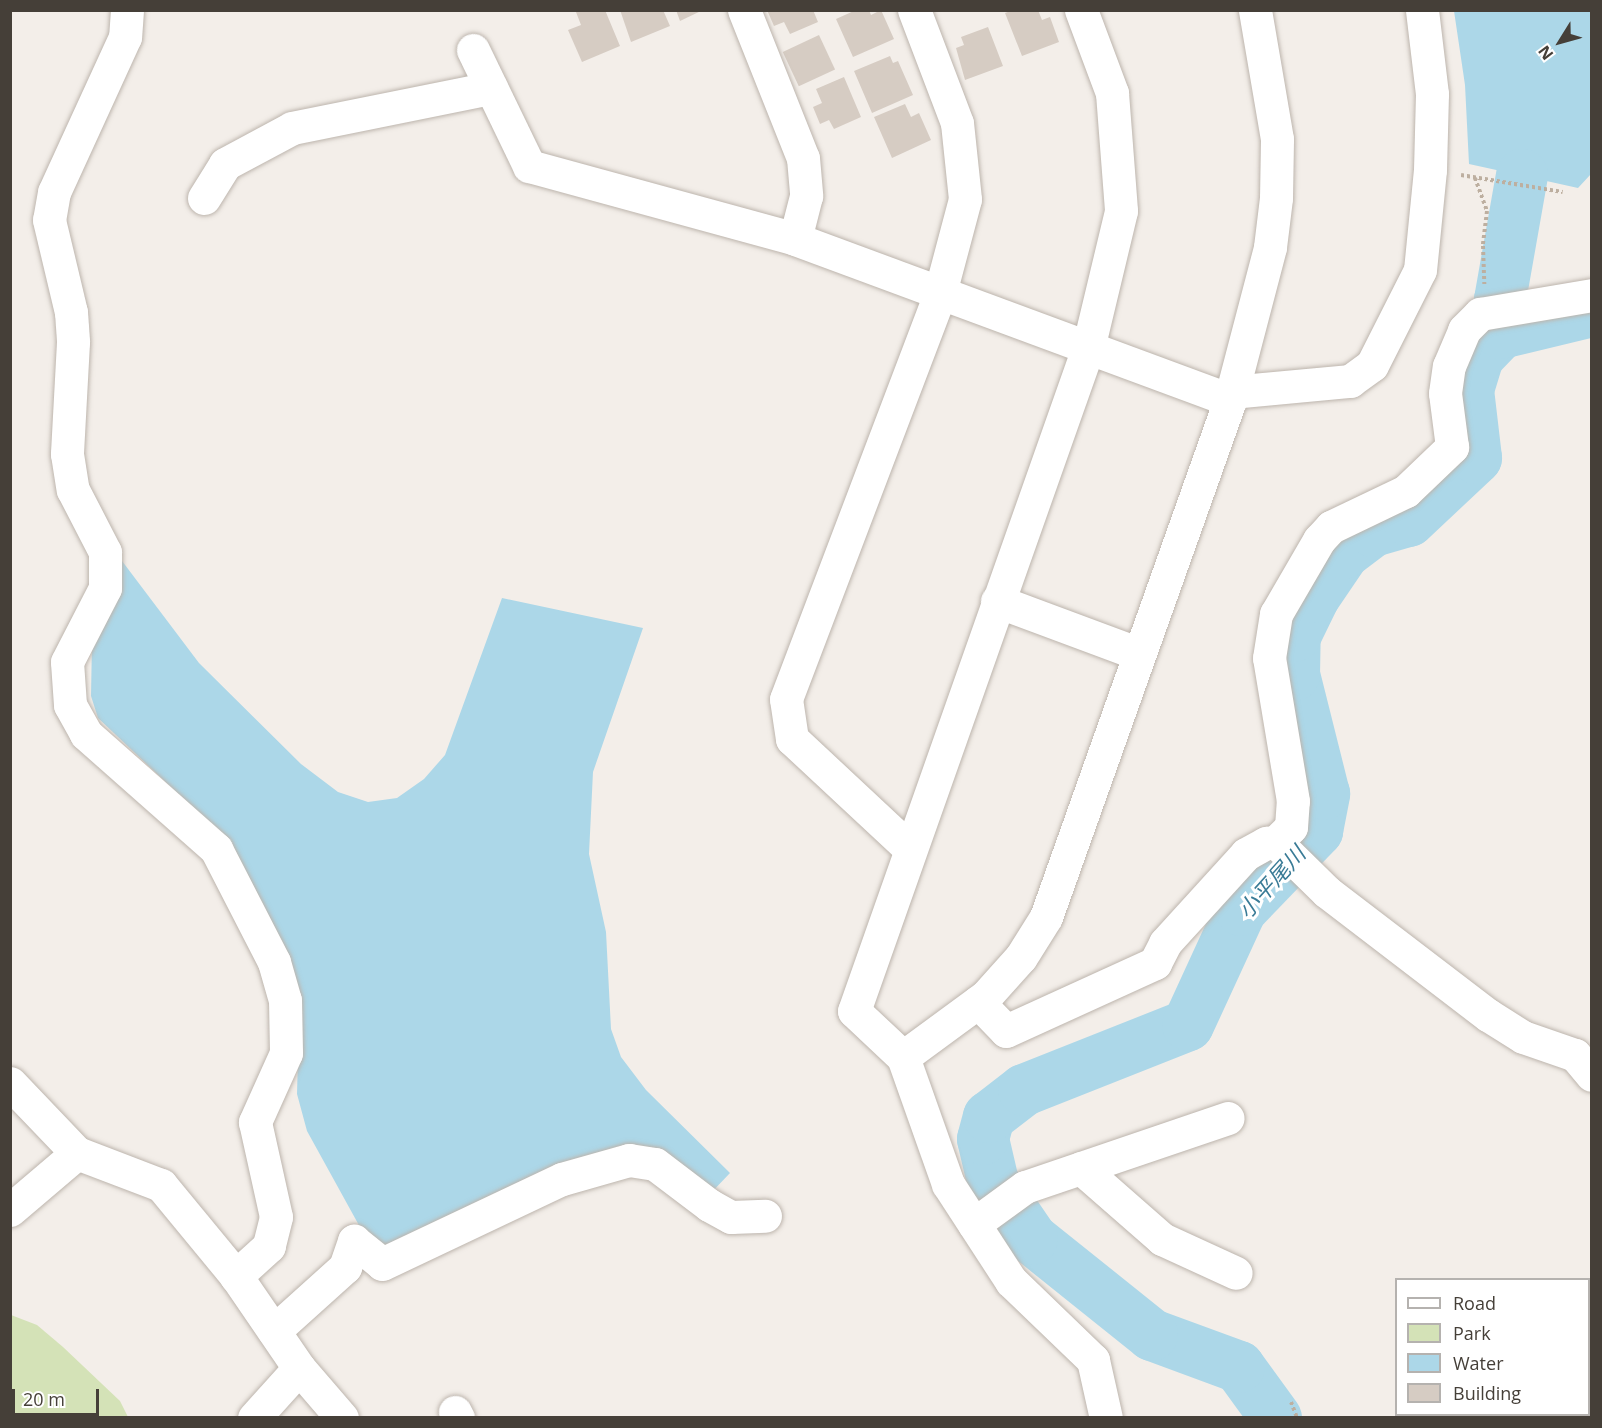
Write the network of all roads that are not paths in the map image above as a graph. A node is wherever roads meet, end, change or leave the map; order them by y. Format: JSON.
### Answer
{"nodes":[{"id":1,"x":127,"y":10,"type":"edge"},
{"id":2,"x":744,"y":10,"type":"edge"},
{"id":3,"x":914,"y":10,"type":"edge"},
{"id":4,"x":1081,"y":10,"type":"edge"},
{"id":5,"x":1255,"y":10,"type":"edge"},
{"id":6,"x":1422,"y":10,"type":"edge"},
{"id":7,"x":473,"y":50,"type":"dead end"},
{"id":8,"x":491,"y":88,"type":"junction"},
{"id":9,"x":204,"y":198,"type":"dead end"},
{"id":10,"x":795,"y":239,"type":"junction"},
{"id":11,"x":940,"y":293,"type":"junction"},
{"id":12,"x":1592,"y":295,"type":"edge"},
{"id":13,"x":1088,"y":348,"type":"junction"},
{"id":14,"x":1230,"y":396,"type":"junction"},
{"id":15,"x":997,"y":601,"type":"junction"},
{"id":16,"x":1137,"y":653,"type":"junction"},
{"id":17,"x":1278,"y":844,"type":"junction"},
{"id":18,"x":909,"y":848,"type":"junction"},
{"id":19,"x":978,"y":1002,"type":"junction"},
{"id":20,"x":903,"y":1057,"type":"junction"},
{"id":21,"x":1592,"y":1075,"type":"edge"},
{"id":22,"x":10,"y":1083,"type":"edge"},
{"id":23,"x":1228,"y":1118,"type":"dead end"},
{"id":24,"x":77,"y":1153,"type":"junction"},
{"id":25,"x":1081,"y":1168,"type":"junction"},
{"id":26,"x":10,"y":1210,"type":"edge"},
{"id":27,"x":765,"y":1216,"type":"dead end"},
{"id":28,"x":975,"y":1223,"type":"junction"},
{"id":29,"x":1236,"y":1273,"type":"dead end"},
{"id":30,"x":236,"y":1276,"type":"junction"},
{"id":31,"x":274,"y":1331,"type":"junction"},
{"id":32,"x":299,"y":1368,"type":"junction"},
{"id":33,"x":254,"y":1418,"type":"edge"},
{"id":34,"x":342,"y":1418,"type":"edge"},
{"id":35,"x":1106,"y":1418,"type":"edge"}],
"edges":[{"from":1,"to":30,"type":"street"},
{"from":2,"to":10,"type":"street"},
{"from":3,"to":11,"type":"street"},
{"from":4,"to":13,"type":"street"},
{"from":5,"to":14,"type":"street"},
{"from":6,"to":14,"type":"street"},
{"from":7,"to":8,"type":"street"},
{"from":8,"to":9,"type":"street"},
{"from":8,"to":10,"type":"street"},
{"from":10,"to":11,"type":"street"},
{"from":11,"to":13,"type":"street"},
{"from":11,"to":18,"type":"street"},
{"from":12,"to":17,"type":"street"},
{"from":13,"to":14,"type":"street"},
{"from":13,"to":15,"type":"street"},
{"from":14,"to":16,"type":"street"},
{"from":15,"to":16,"type":"street"},
{"from":15,"to":18,"type":"street"},
{"from":16,"to":19,"type":"street"},
{"from":17,"to":19,"type":"street"},
{"from":17,"to":21,"type":"street"},
{"from":18,"to":20,"type":"street"},
{"from":19,"to":20,"type":"street"},
{"from":20,"to":28,"type":"street"},
{"from":22,"to":24,"type":"street"},
{"from":23,"to":25,"type":"street"},
{"from":24,"to":26,"type":"street"},
{"from":24,"to":30,"type":"street"},
{"from":25,"to":28,"type":"street"},
{"from":25,"to":29,"type":"street"},
{"from":27,"to":31,"type":"street"},
{"from":28,"to":35,"type":"street"},
{"from":30,"to":31,"type":"street"},
{"from":31,"to":32,"type":"street"},
{"from":32,"to":33,"type":"street"},
{"from":32,"to":34,"type":"street"}]}
